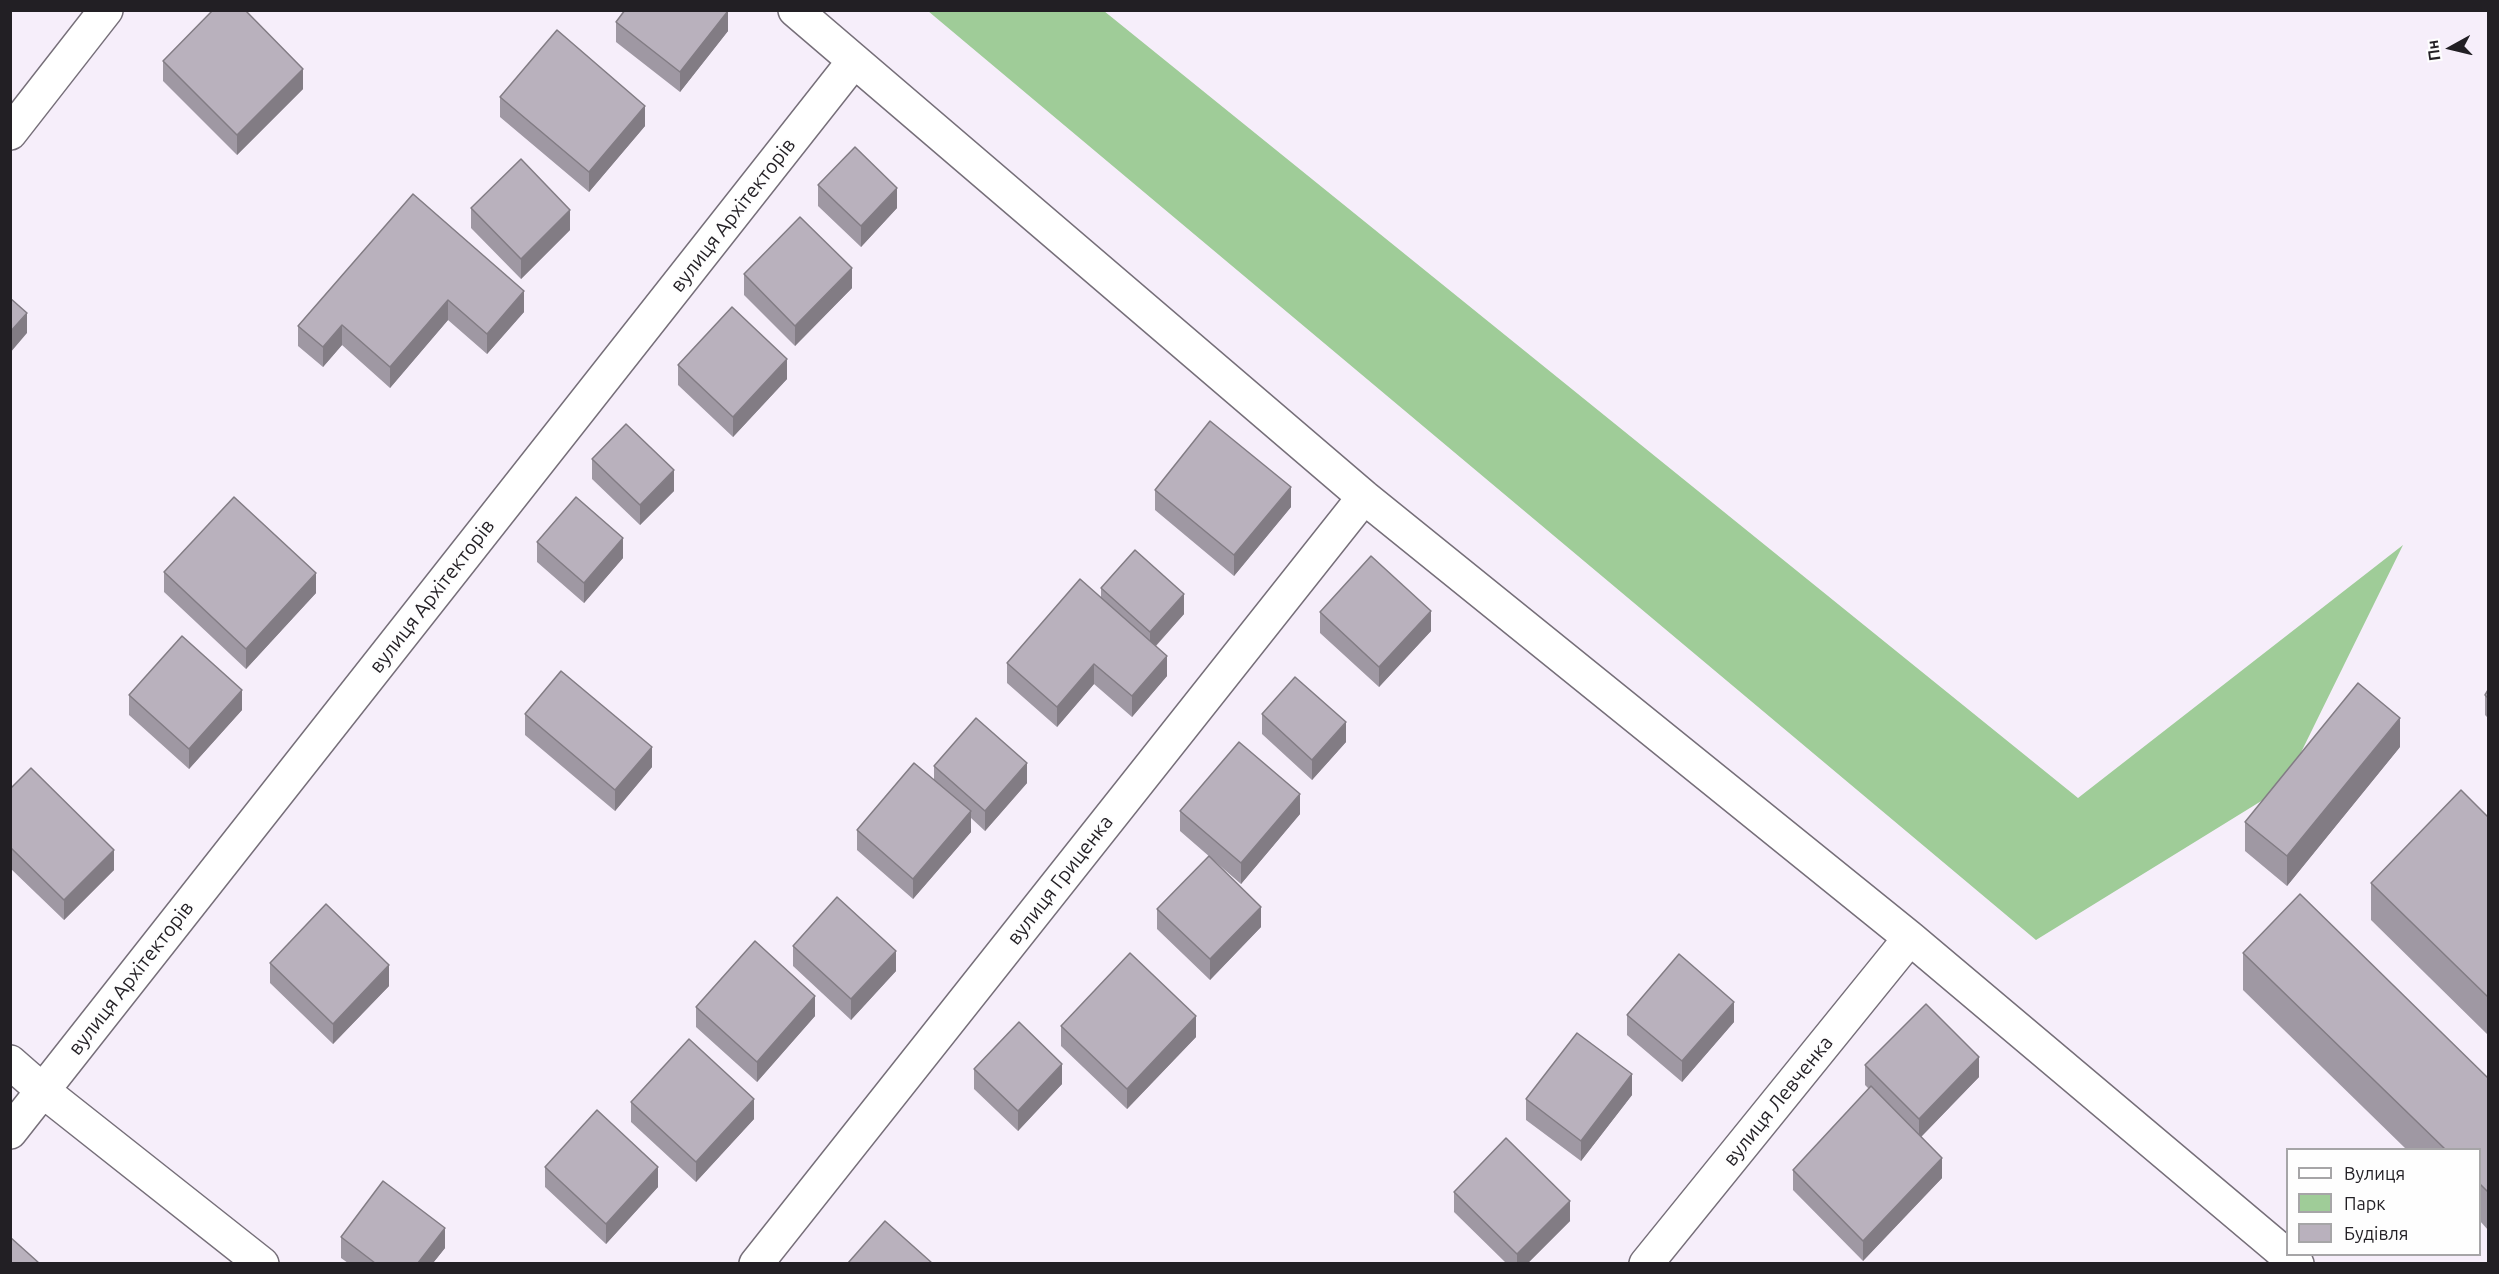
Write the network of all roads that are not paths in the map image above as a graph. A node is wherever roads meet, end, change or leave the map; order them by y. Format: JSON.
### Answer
{"nodes":[{"id":1,"x":106,"y":10,"type":"edge"},
{"id":2,"x":795,"y":10,"type":"edge"},
{"id":3,"x":854,"y":61,"type":"junction"},
{"id":4,"x":10,"y":133,"type":"edge"},
{"id":5,"x":1364,"y":497,"type":"junction"},
{"id":6,"x":1910,"y":938,"type":"junction"},
{"id":7,"x":10,"y":1062,"type":"edge"},
{"id":8,"x":42,"y":1090,"type":"junction"},
{"id":9,"x":10,"y":1131,"type":"edge"},
{"id":10,"x":2286,"y":1254,"type":"edge"},
{"id":11,"x":262,"y":1263,"type":"edge"},
{"id":12,"x":756,"y":1263,"type":"edge"},
{"id":13,"x":1646,"y":1263,"type":"edge"}],
"edges":[{"from":1,"to":4,"type":"street"},
{"from":2,"to":3,"type":"street"},
{"from":3,"to":5,"type":"street"},
{"from":3,"to":8,"type":"street","name":"вулиця Архітекторів"},
{"from":5,"to":6,"type":"street"},
{"from":5,"to":12,"type":"street","name":"вулиця Гриценка"},
{"from":6,"to":10,"type":"street"},
{"from":6,"to":13,"type":"street","name":"вулиця Левченка"},
{"from":7,"to":8,"type":"street"},
{"from":8,"to":9,"type":"street","name":"вулиця Архітекторів"},
{"from":8,"to":11,"type":"street"}]}
